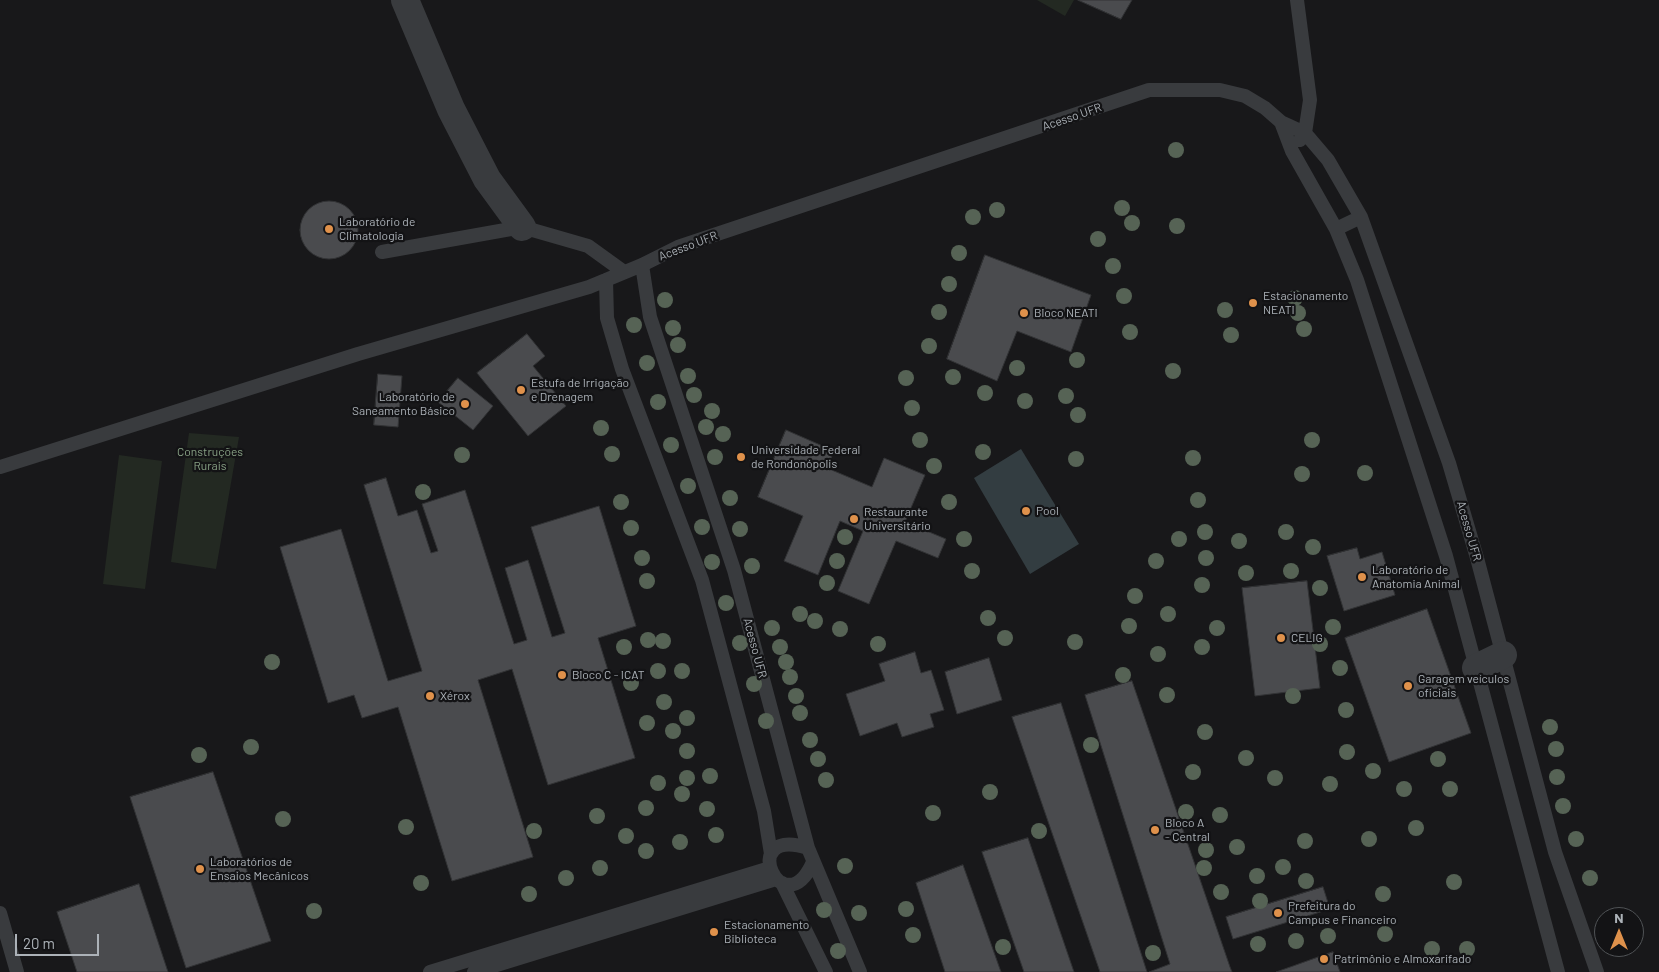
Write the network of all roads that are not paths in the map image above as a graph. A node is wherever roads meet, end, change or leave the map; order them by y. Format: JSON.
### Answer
{"nodes":[{"id":1,"x":405,"y":0,"type":"edge"},
{"id":2,"x":1297,"y":0,"type":"edge"},
{"id":3,"x":1280,"y":122,"type":"junction"},
{"id":4,"x":1304,"y":133,"type":"junction"},
{"id":5,"x":1292,"y":151,"type":"junction"},
{"id":6,"x":1360,"y":217,"type":"junction"},
{"id":7,"x":522,"y":227,"type":"junction"},
{"id":8,"x":1336,"y":229,"type":"junction"},
{"id":9,"x":382,"y":252,"type":"dead end"},
{"id":10,"x":642,"y":265,"type":"junction"},
{"id":11,"x":624,"y":272,"type":"junction"},
{"id":12,"x":606,"y":280,"type":"junction"},
{"id":13,"x":0,"y":467,"type":"edge"},
{"id":14,"x":1503,"y":655,"type":"junction"},
{"id":15,"x":1476,"y":668,"type":"junction"},
{"id":16,"x":810,"y":855,"type":"junction"},
{"id":17,"x":775,"y":871,"type":"junction"},
{"id":18,"x":0,"y":913,"type":"edge"},
{"id":19,"x":17,"y":972,"type":"edge"},
{"id":20,"x":430,"y":972,"type":"edge"},
{"id":21,"x":474,"y":972,"type":"edge"},
{"id":22,"x":826,"y":972,"type":"edge"},
{"id":23,"x":860,"y":972,"type":"edge"},
{"id":24,"x":1558,"y":972,"type":"edge"},
{"id":25,"x":1597,"y":972,"type":"edge"}],
"edges":[{"from":1,"to":7,"type":"street"},
{"from":2,"to":4,"type":"lane"},
{"from":3,"to":4,"type":"lane","name":"Acesso UFR"},
{"from":3,"to":5,"type":"lane","name":"Acesso UFR"},
{"from":3,"to":10,"type":"lane","name":"Acesso UFR"},
{"from":4,"to":5,"type":"lane"},
{"from":4,"to":6,"type":"lane","name":"Acesso UFR"},
{"from":5,"to":8,"type":"lane","name":"Acesso UFR"},
{"from":6,"to":8,"type":"lane"},
{"from":6,"to":14,"type":"lane","name":"Acesso UFR"},
{"from":7,"to":9,"type":"lane"},
{"from":7,"to":11,"type":"lane"},
{"from":8,"to":15,"type":"lane","name":"Acesso UFR"},
{"from":10,"to":11,"type":"lane"},
{"from":10,"to":16,"type":"lane","name":"Acesso UFR"},
{"from":11,"to":12,"type":"lane"},
{"from":12,"to":13,"type":"lane"},
{"from":12,"to":17,"type":"lane"},
{"from":14,"to":15,"type":"street"},
{"from":14,"to":25,"type":"lane","name":"Acesso UFR"},
{"from":15,"to":24,"type":"lane","name":"Acesso UFR"},
{"from":16,"to":17,"type":"lane"},
{"from":16,"to":17,"type":"lane"},
{"from":16,"to":23,"type":"lane","name":"Acesso UFR"},
{"from":17,"to":20,"type":"lane"},
{"from":17,"to":21,"type":"lane"},
{"from":17,"to":22,"type":"lane"},
{"from":18,"to":19,"type":"lane"}]}
